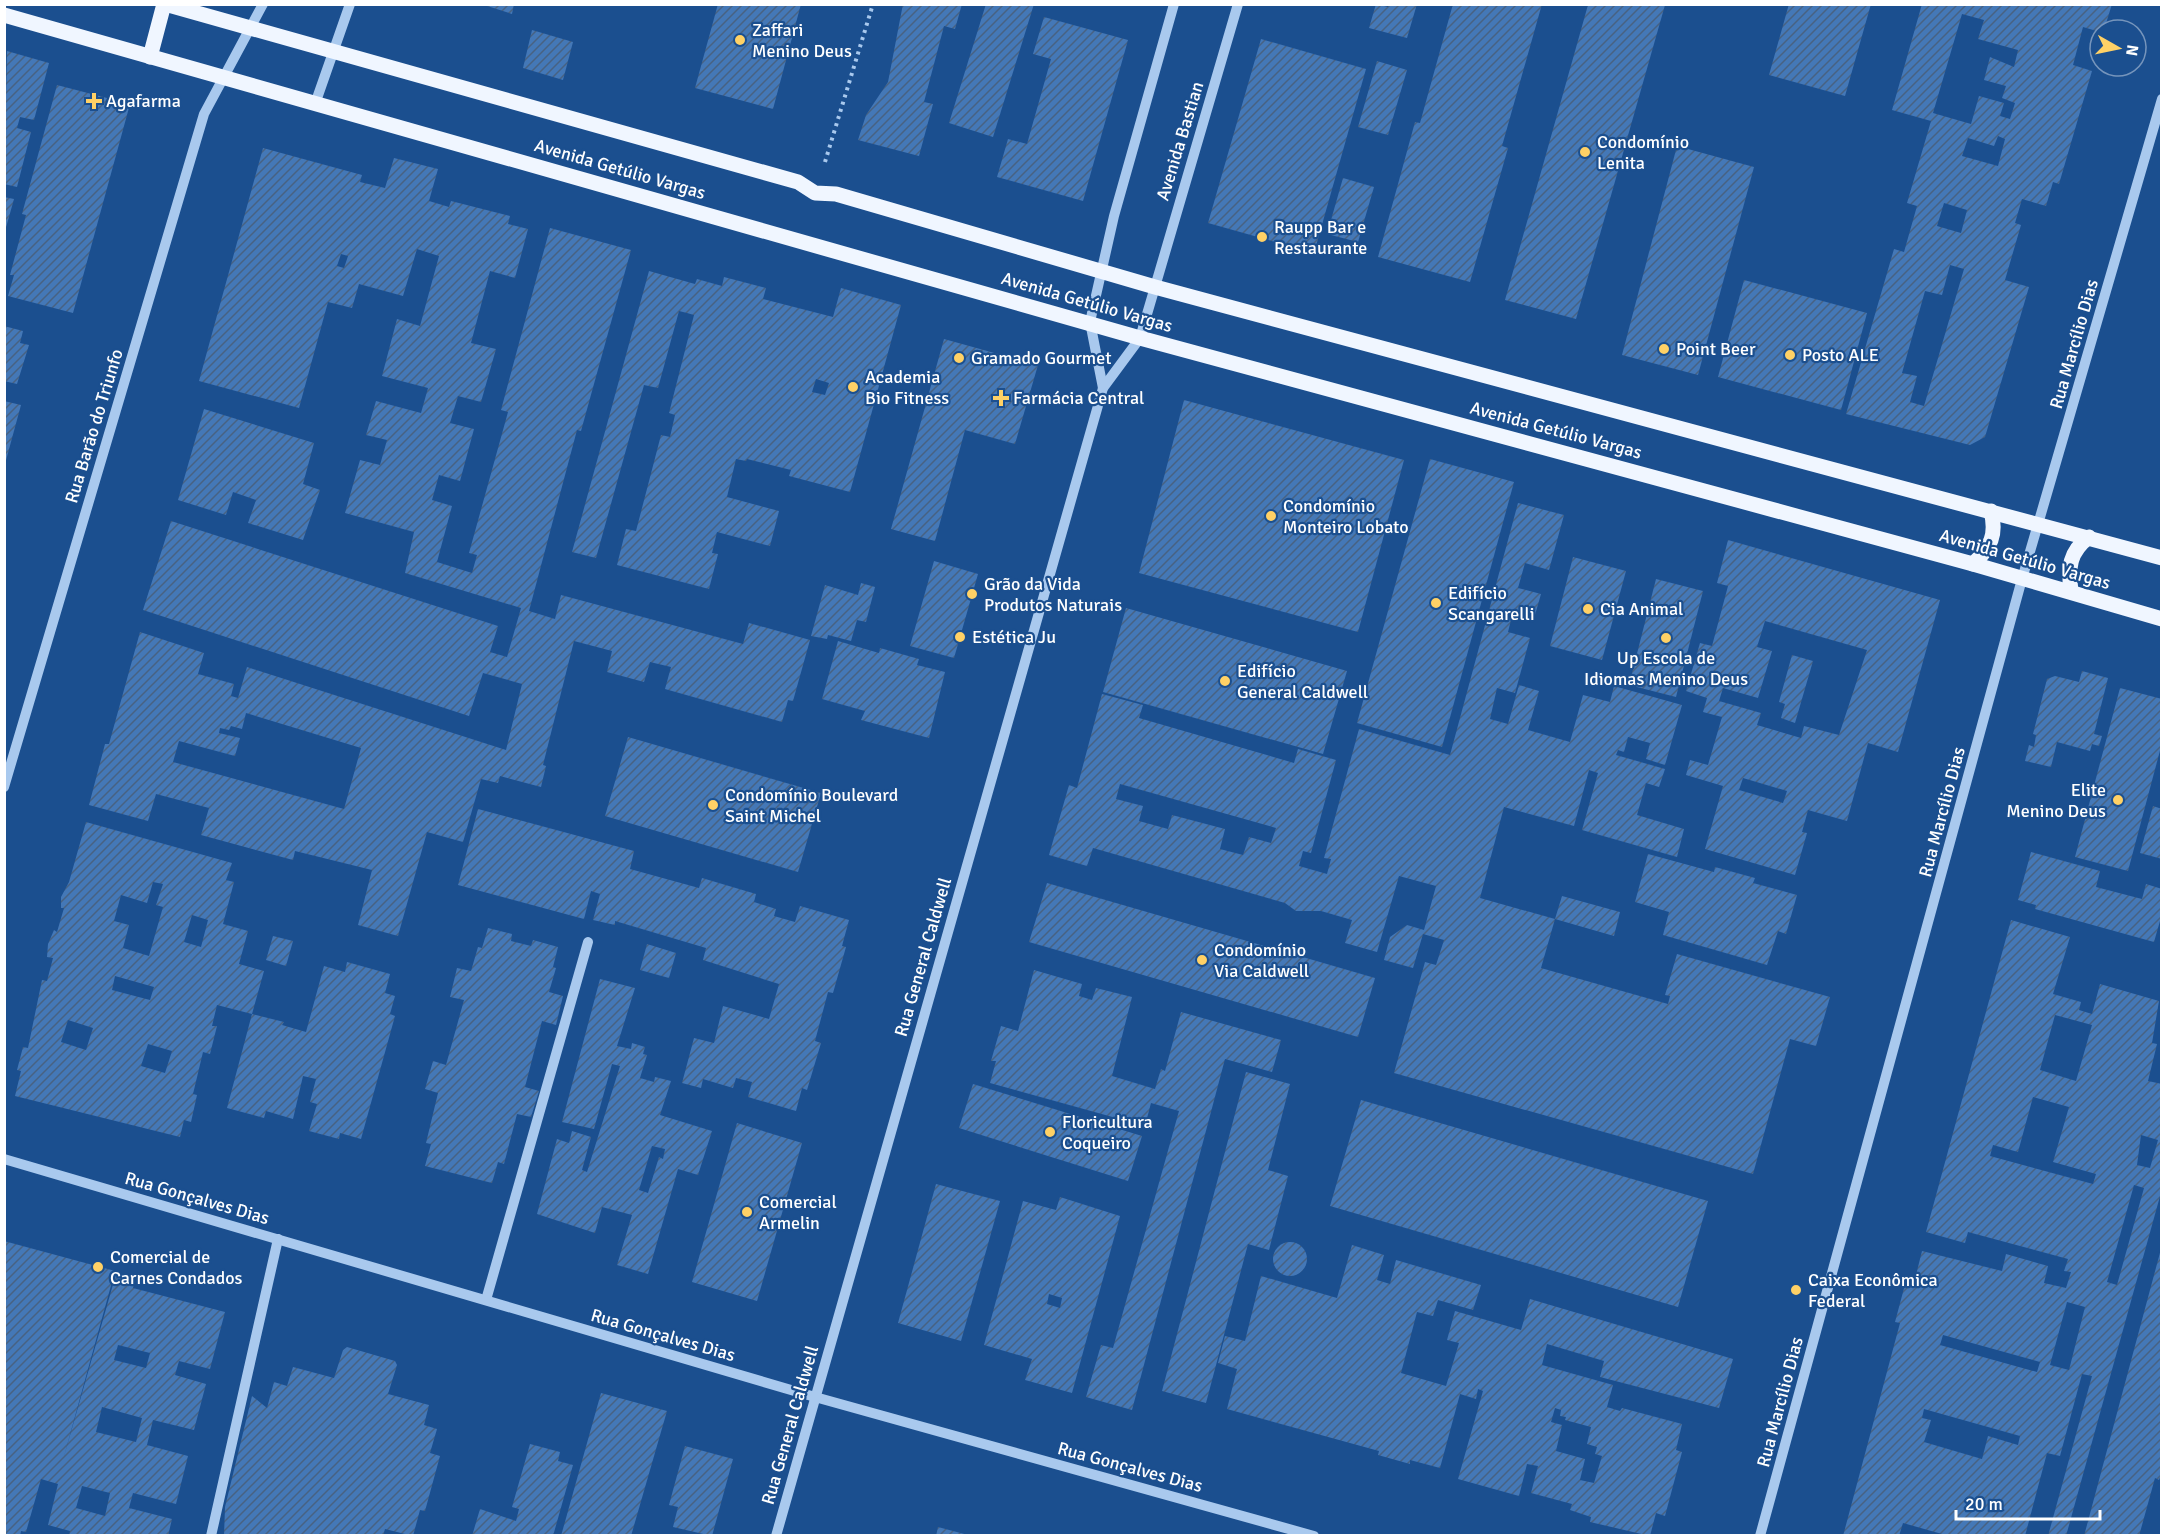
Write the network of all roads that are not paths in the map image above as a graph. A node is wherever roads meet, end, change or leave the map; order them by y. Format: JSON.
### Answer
{"nodes":[{"id":1,"x":165,"y":4,"type":"edge"},
{"id":2,"x":263,"y":4,"type":"edge"},
{"id":3,"x":350,"y":4,"type":"edge"},
{"id":4,"x":1174,"y":4,"type":"edge"},
{"id":5,"x":1238,"y":4,"type":"edge"},
{"id":6,"x":4,"y":15,"type":"edge"},
{"id":7,"x":251,"y":29,"type":"junction"},
{"id":8,"x":333,"y":52,"type":"junction"},
{"id":9,"x":150,"y":57,"type":"junction"},
{"id":10,"x":223,"y":79,"type":"junction"},
{"id":11,"x":2162,"y":99,"type":"edge"},
{"id":12,"x":315,"y":104,"type":"junction"},
{"id":13,"x":1102,"y":272,"type":"junction"},
{"id":14,"x":1155,"y":287,"type":"junction"},
{"id":15,"x":1090,"y":322,"type":"junction"},
{"id":16,"x":1140,"y":338,"type":"junction"},
{"id":17,"x":1103,"y":388,"type":"junction"},
{"id":18,"x":1991,"y":511,"type":"junction"},
{"id":19,"x":2038,"y":524,"type":"junction"},
{"id":20,"x":2089,"y":537,"type":"junction"},
{"id":21,"x":2162,"y":558,"type":"edge"},
{"id":22,"x":1973,"y":564,"type":"junction"},
{"id":23,"x":2022,"y":579,"type":"junction"},
{"id":24,"x":2071,"y":591,"type":"junction"},
{"id":25,"x":2162,"y":619,"type":"edge"},
{"id":26,"x":4,"y":787,"type":"edge"},
{"id":27,"x":588,"y":942,"type":"dead end"},
{"id":28,"x":4,"y":1159,"type":"edge"},
{"id":29,"x":278,"y":1239,"type":"junction"},
{"id":30,"x":486,"y":1300,"type":"junction"},
{"id":31,"x":815,"y":1397,"type":"junction"},
{"id":32,"x":211,"y":1536,"type":"edge"},
{"id":33,"x":776,"y":1536,"type":"edge"},
{"id":34,"x":1314,"y":1536,"type":"edge"},
{"id":35,"x":1760,"y":1536,"type":"edge"}],
"edges":[{"from":1,"to":7,"type":"main road","name":"Avenida Getúlio Vargas"},
{"from":1,"to":9,"type":"main road"},
{"from":2,"to":7,"type":"street","name":"Rua Barão do Triunfo"},
{"from":3,"to":8,"type":"street"},
{"from":4,"to":13,"type":"street"},
{"from":5,"to":14,"type":"street","name":"Avenida Bastian"},
{"from":6,"to":9,"type":"main road","name":"Avenida Getúlio Vargas"},
{"from":7,"to":8,"type":"main road","name":"Avenida Getúlio Vargas"},
{"from":7,"to":10,"type":"street","name":"Rua Barão do Triunfo"},
{"from":8,"to":12,"type":"street"},
{"from":8,"to":13,"type":"main road","name":"Avenida Getúlio Vargas"},
{"from":9,"to":10,"type":"main road","name":"Avenida Getúlio Vargas"},
{"from":10,"to":12,"type":"main road","name":"Avenida Getúlio Vargas"},
{"from":10,"to":26,"type":"street","name":"Rua Barão do Triunfo"},
{"from":11,"to":19,"type":"street","name":"Rua Marcílio Dias"},
{"from":12,"to":15,"type":"main road","name":"Avenida Getúlio Vargas"},
{"from":13,"to":14,"type":"main road","name":"Avenida Getúlio Vargas"},
{"from":13,"to":15,"type":"street","name":"Rua General Caldwell"},
{"from":14,"to":16,"type":"street","name":"Rua General Caldwell"},
{"from":14,"to":18,"type":"main road","name":"Avenida Getúlio Vargas"},
{"from":15,"to":16,"type":"main road","name":"Avenida Getúlio Vargas"},
{"from":15,"to":17,"type":"street","name":"Rua General Caldwell"},
{"from":16,"to":17,"type":"street","name":"Rua General Caldwell"},
{"from":16,"to":22,"type":"main road","name":"Avenida Getúlio Vargas"},
{"from":17,"to":31,"type":"street","name":"Rua General Caldwell"},
{"from":18,"to":19,"type":"main road","name":"Avenida Getúlio Vargas"},
{"from":18,"to":22,"type":"main road"},
{"from":19,"to":20,"type":"main road","name":"Avenida Getúlio Vargas"},
{"from":19,"to":23,"type":"street","name":"Rua Marcílio Dias"},
{"from":20,"to":21,"type":"main road","name":"Avenida Getúlio Vargas"},
{"from":20,"to":24,"type":"main road"},
{"from":22,"to":23,"type":"main road","name":"Avenida Getúlio Vargas"},
{"from":23,"to":24,"type":"main road","name":"Avenida Getúlio Vargas"},
{"from":23,"to":35,"type":"street","name":"Rua Marcílio Dias"},
{"from":24,"to":25,"type":"main road","name":"Avenida Getúlio Vargas"},
{"from":27,"to":30,"type":"street"},
{"from":28,"to":29,"type":"street","name":"Rua Gonçalves Dias"},
{"from":29,"to":30,"type":"street","name":"Rua Gonçalves Dias"},
{"from":29,"to":32,"type":"street"},
{"from":30,"to":31,"type":"street","name":"Rua Gonçalves Dias"},
{"from":31,"to":33,"type":"street","name":"Rua General Caldwell"},
{"from":31,"to":34,"type":"street","name":"Rua Gonçalves Dias"}]}
